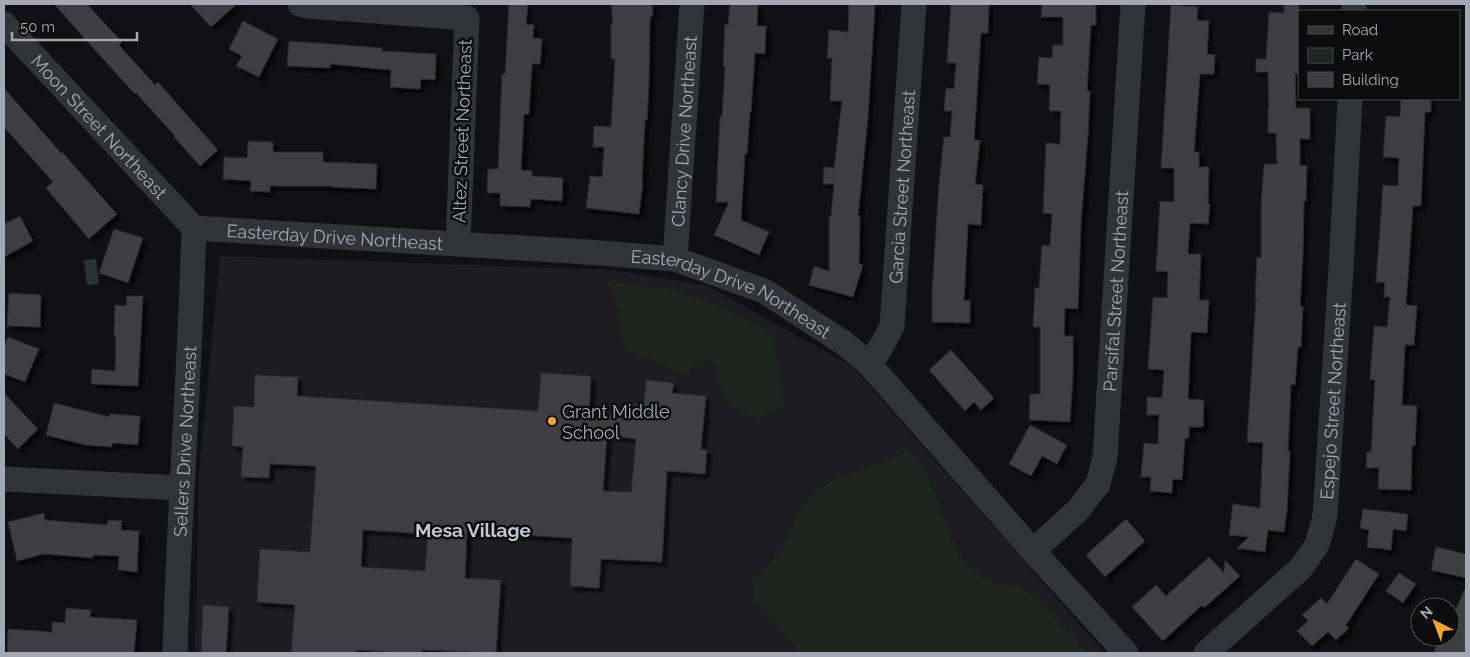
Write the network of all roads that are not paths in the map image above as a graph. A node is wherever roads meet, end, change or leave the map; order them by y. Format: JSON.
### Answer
{"nodes":[{"id":1,"x":300,"y":4,"type":"edge"},
{"id":2,"x":692,"y":4,"type":"edge"},
{"id":3,"x":914,"y":4,"type":"edge"},
{"id":4,"x":1133,"y":4,"type":"edge"},
{"id":5,"x":4,"y":24,"type":"edge"},
{"id":6,"x":1350,"y":100,"type":"edge"},
{"id":7,"x":194,"y":228,"type":"junction"},
{"id":8,"x":458,"y":244,"type":"junction"},
{"id":9,"x":675,"y":259,"type":"junction"},
{"id":10,"x":869,"y":364,"type":"junction"},
{"id":11,"x":4,"y":479,"type":"edge"},
{"id":12,"x":182,"y":488,"type":"junction"},
{"id":13,"x":1033,"y":551,"type":"junction"},
{"id":14,"x":175,"y":653,"type":"edge"},
{"id":15,"x":1126,"y":653,"type":"edge"},
{"id":16,"x":1206,"y":653,"type":"edge"}],
"edges":[{"from":1,"to":8,"type":"street","name":"Altez Street Northeast"},
{"from":2,"to":9,"type":"street","name":"Clancy Drive Northeast"},
{"from":3,"to":10,"type":"street","name":"Garcia Street Northeast"},
{"from":4,"to":13,"type":"street","name":"Parsifal Street Northeast"},
{"from":5,"to":7,"type":"street","name":"Moon Street Northeast"},
{"from":6,"to":16,"type":"street","name":"Espejo Street Northeast"},
{"from":7,"to":8,"type":"street","name":"Easterday Drive Northeast"},
{"from":7,"to":12,"type":"street","name":"Sellers Drive Northeast"},
{"from":8,"to":9,"type":"street","name":"Easterday Drive Northeast"},
{"from":9,"to":10,"type":"street","name":"Easterday Drive Northeast"},
{"from":10,"to":13,"type":"street","name":"Easterday Drive Northeast"},
{"from":11,"to":12,"type":"street"},
{"from":12,"to":14,"type":"street","name":"Sellers Drive Northeast"},
{"from":13,"to":15,"type":"street","name":"Easterday Drive Northeast"}]}
